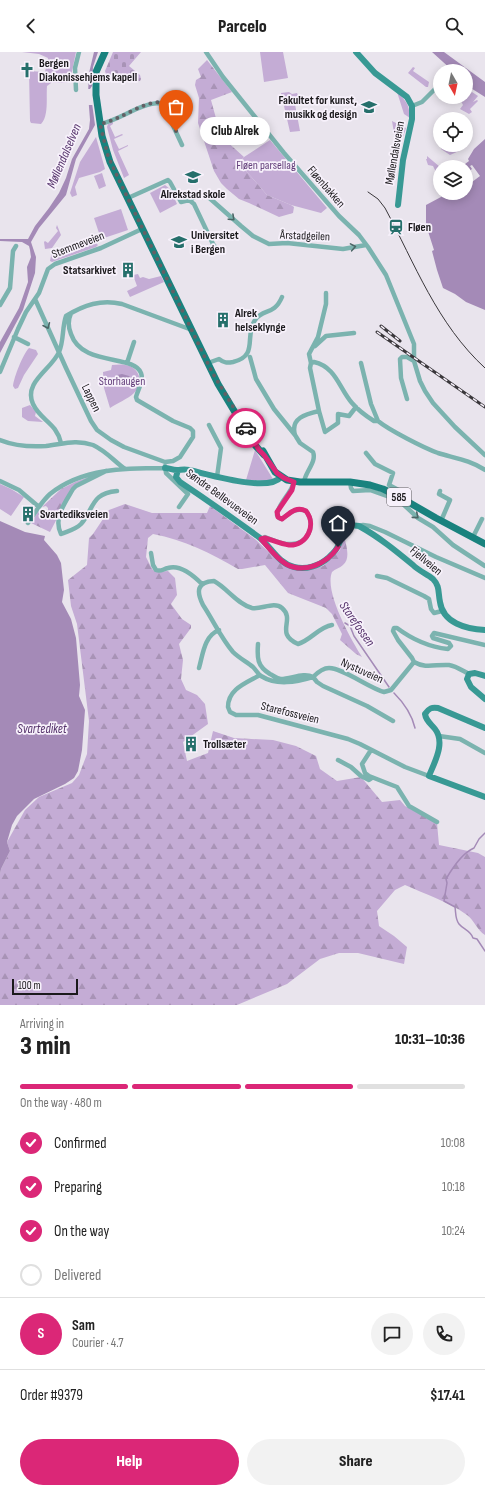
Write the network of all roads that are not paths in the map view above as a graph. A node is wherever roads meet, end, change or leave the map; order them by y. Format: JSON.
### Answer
{"nodes":[{"id":1,"x":79,"y":52,"type":"edge"},
{"id":2,"x":104,"y":52,"type":"edge"},
{"id":3,"x":206,"y":52,"type":"edge"},
{"id":4,"x":356,"y":52,"type":"edge"},
{"id":5,"x":76,"y":90,"type":"dead end"},
{"id":6,"x":433,"y":91,"type":"edge"},
{"id":7,"x":412,"y":106,"type":"junction"},
{"id":8,"x":100,"y":124,"type":"junction"},
{"id":9,"x":182,"y":145,"type":"dead end"},
{"id":10,"x":128,"y":198,"type":"junction"},
{"id":11,"x":189,"y":200,"type":"junction"},
{"id":12,"x":398,"y":205,"type":"dead end"},
{"id":13,"x":142,"y":229,"type":"junction"},
{"id":14,"x":366,"y":245,"type":"junction"},
{"id":15,"x":16,"y":246,"type":"dead end"},
{"id":16,"x":216,"y":248,"type":"dead end"},
{"id":17,"x":326,"y":293,"type":"dead end"},
{"id":18,"x":282,"y":297,"type":"dead end"},
{"id":19,"x":35,"y":299,"type":"junction"},
{"id":20,"x":0,"y":304,"type":"edge"},
{"id":21,"x":71,"y":313,"type":"junction"},
{"id":22,"x":192,"y":330,"type":"junction"},
{"id":23,"x":354,"y":332,"type":"dead end"},
{"id":24,"x":14,"y":337,"type":"junction"},
{"id":25,"x":134,"y":342,"type":"dead end"},
{"id":26,"x":28,"y":344,"type":"dead end"},
{"id":27,"x":313,"y":346,"type":"junction"},
{"id":28,"x":59,"y":353,"type":"junction"},
{"id":29,"x":250,"y":357,"type":"dead end"},
{"id":30,"x":414,"y":361,"type":"junction"},
{"id":31,"x":127,"y":363,"type":"junction"},
{"id":32,"x":208,"y":363,"type":"junction"},
{"id":33,"x":311,"y":363,"type":"junction"},
{"id":34,"x":361,"y":363,"type":"dead end"},
{"id":35,"x":0,"y":372,"type":"edge"},
{"id":36,"x":407,"y":399,"type":"dead end"},
{"id":37,"x":356,"y":407,"type":"junction"},
{"id":38,"x":319,"y":411,"type":"junction"},
{"id":39,"x":378,"y":421,"type":"junction"},
{"id":40,"x":210,"y":424,"type":"dead end"},
{"id":41,"x":295,"y":435,"type":"junction"},
{"id":42,"x":0,"y":440,"type":"edge"},
{"id":43,"x":61,"y":443,"type":"junction"},
{"id":44,"x":366,"y":452,"type":"dead end"},
{"id":45,"x":485,"y":454,"type":"edge"},
{"id":46,"x":165,"y":465,"type":"junction"},
{"id":47,"x":125,"y":469,"type":"junction"},
{"id":48,"x":178,"y":470,"type":"junction"},
{"id":49,"x":485,"y":470,"type":"edge"},
{"id":50,"x":106,"y":471,"type":"junction"},
{"id":51,"x":217,"y":477,"type":"junction"},
{"id":52,"x":281,"y":477,"type":"junction"},
{"id":53,"x":0,"y":481,"type":"edge"},
{"id":54,"x":294,"y":482,"type":"junction"},
{"id":55,"x":304,"y":482,"type":"junction"},
{"id":56,"x":350,"y":482,"type":"junction"},
{"id":57,"x":117,"y":491,"type":"dead end"},
{"id":58,"x":440,"y":491,"type":"dead end"},
{"id":59,"x":405,"y":500,"type":"junction"},
{"id":60,"x":38,"y":507,"type":"junction"},
{"id":61,"x":179,"y":507,"type":"dead end"},
{"id":62,"x":482,"y":519,"type":"dead end"},
{"id":63,"x":441,"y":521,"type":"junction"},
{"id":64,"x":28,"y":523,"type":"dead end"},
{"id":65,"x":359,"y":526,"type":"junction"},
{"id":66,"x":473,"y":537,"type":"junction"},
{"id":67,"x":261,"y":539,"type":"junction"},
{"id":68,"x":485,"y":544,"type":"edge"},
{"id":69,"x":150,"y":553,"type":"dead end"},
{"id":70,"x":485,"y":566,"type":"edge"},
{"id":71,"x":377,"y":576,"type":"dead end"},
{"id":72,"x":485,"y":578,"type":"edge"},
{"id":73,"x":202,"y":584,"type":"junction"},
{"id":74,"x":442,"y":611,"type":"junction"},
{"id":75,"x":332,"y":625,"type":"dead end"},
{"id":76,"x":219,"y":630,"type":"junction"},
{"id":77,"x":485,"y":630,"type":"edge"},
{"id":78,"x":258,"y":644,"type":"dead end"},
{"id":79,"x":485,"y":645,"type":"edge"},
{"id":80,"x":414,"y":662,"type":"junction"},
{"id":81,"x":199,"y":668,"type":"dead end"},
{"id":82,"x":469,"y":674,"type":"junction"},
{"id":83,"x":260,"y":675,"type":"junction"},
{"id":84,"x":485,"y":676,"type":"edge"},
{"id":85,"x":313,"y":677,"type":"junction"},
{"id":86,"x":485,"y":699,"type":"edge"},
{"id":87,"x":393,"y":721,"type":"dead end"},
{"id":88,"x":485,"y":728,"type":"edge"},
{"id":89,"x":439,"y":736,"type":"junction"},
{"id":90,"x":371,"y":750,"type":"junction"},
{"id":91,"x":485,"y":754,"type":"edge"},
{"id":92,"x":338,"y":760,"type":"dead end"},
{"id":93,"x":429,"y":776,"type":"junction"},
{"id":94,"x":372,"y":778,"type":"junction"},
{"id":95,"x":485,"y":797,"type":"edge"},
{"id":96,"x":437,"y":822,"type":"dead end"}],
"edges":[{"from":1,"to":5,"type":"street"},
{"from":2,"to":8,"type":"main road","number":"585"},
{"from":3,"to":14,"type":"street","name":"Fløenbakken"},
{"from":4,"to":7,"type":"street","name":"Møllendalsveien"},
{"from":6,"to":7,"type":"street","name":"Møllendalsveien"},
{"from":7,"to":12,"type":"street","name":"Møllendalsveien"},
{"from":8,"to":9,"type":"street"},
{"from":8,"to":10,"type":"main road","number":"585"},
{"from":10,"to":11,"type":"street"},
{"from":10,"to":13,"type":"main road","number":"585"},
{"from":11,"to":14,"type":"street","name":"Årstadgeilen","one_way":true},
{"from":11,"to":16,"type":"street"},
{"from":13,"to":19,"type":"street","name":"Stemmeveien"},
{"from":13,"to":22,"type":"main road","number":"585"},
{"from":14,"to":30,"type":"street","name":"Fløenbakken"},
{"from":15,"to":20,"type":"street"},
{"from":17,"to":27,"type":"street"},
{"from":18,"to":32,"type":"street"},
{"from":19,"to":24,"type":"street","name":"Stemmeveien"},
{"from":19,"to":28,"type":"street","name":"Lappen","one_way":true},
{"from":21,"to":22,"type":"street"},
{"from":21,"to":28,"type":"street"},
{"from":21,"to":31,"type":"street"},
{"from":22,"to":32,"type":"main road","number":"585"},
{"from":23,"to":27,"type":"street"},
{"from":24,"to":26,"type":"street"},
{"from":24,"to":35,"type":"street","name":"Stemmeveien"},
{"from":25,"to":31,"type":"street"},
{"from":27,"to":33,"type":"street"},
{"from":28,"to":43,"type":"street"},
{"from":28,"to":46,"type":"street","name":"Lappen"},
{"from":29,"to":41,"type":"street"},
{"from":30,"to":36,"type":"street"},
{"from":30,"to":45,"type":"street"},
{"from":31,"to":46,"type":"street"},
{"from":32,"to":52,"type":"main road","number":"585"},
{"from":33,"to":37,"type":"street"},
{"from":33,"to":38,"type":"street"},
{"from":34,"to":39,"type":"street"},
{"from":37,"to":38,"type":"street"},
{"from":37,"to":39,"type":"street"},
{"from":38,"to":41,"type":"street"},
{"from":39,"to":49,"type":"street"},
{"from":40,"to":51,"type":"street"},
{"from":41,"to":55,"type":"street"},
{"from":42,"to":43,"type":"street"},
{"from":43,"to":47,"type":"street"},
{"from":44,"to":59,"type":"street"},
{"from":46,"to":47,"type":"street"},
{"from":46,"to":48,"type":"street"},
{"from":46,"to":61,"type":"street"},
{"from":47,"to":50,"type":"street"},
{"from":48,"to":51,"type":"street"},
{"from":48,"to":67,"type":"street","name":"Søndre Bellevueveien"},
{"from":50,"to":57,"type":"street"},
{"from":50,"to":60,"type":"street"},
{"from":51,"to":52,"type":"street"},
{"from":52,"to":54,"type":"main road","number":"585"},
{"from":53,"to":60,"type":"street"},
{"from":54,"to":55,"type":"main road","number":"585"},
{"from":54,"to":67,"type":"street","name":"Søndre Bellevueveien"},
{"from":55,"to":56,"type":"main road","number":"585"},
{"from":56,"to":59,"type":"main road","number":"585"},
{"from":56,"to":70,"type":"street","one_way":true},
{"from":58,"to":63,"type":"street"},
{"from":59,"to":63,"type":"main road","number":"585"},
{"from":60,"to":64,"type":"street"},
{"from":62,"to":66,"type":"street"},
{"from":63,"to":66,"type":"main road","number":"585"},
{"from":65,"to":67,"type":"street","name":"Søndre Bellevueveien"},
{"from":65,"to":72,"type":"street"},
{"from":65,"to":74,"type":"street","name":"Fjellveien"},
{"from":66,"to":68,"type":"main road","number":"585"},
{"from":69,"to":73,"type":"street"},
{"from":71,"to":74,"type":"street"},
{"from":73,"to":75,"type":"street"},
{"from":73,"to":76,"type":"street"},
{"from":74,"to":77,"type":"street"},
{"from":76,"to":81,"type":"street"},
{"from":76,"to":83,"type":"street"},
{"from":78,"to":85,"type":"street","name":"Nystuveien"},
{"from":79,"to":80,"type":"street"},
{"from":80,"to":82,"type":"street"},
{"from":80,"to":85,"type":"street","name":"Nystuveien"},
{"from":82,"to":84,"type":"street"},
{"from":82,"to":86,"type":"street"},
{"from":83,"to":85,"type":"street"},
{"from":83,"to":90,"type":"street","name":"Starefossveien"},
{"from":85,"to":87,"type":"street"},
{"from":88,"to":89,"type":"street"},
{"from":89,"to":91,"type":"street"},
{"from":89,"to":93,"type":"street"},
{"from":90,"to":93,"type":"street","name":"Starefossveien"},
{"from":90,"to":94,"type":"street"},
{"from":92,"to":94,"type":"street"},
{"from":93,"to":95,"type":"street","name":"Starefossveien"},
{"from":94,"to":96,"type":"street"}]}
